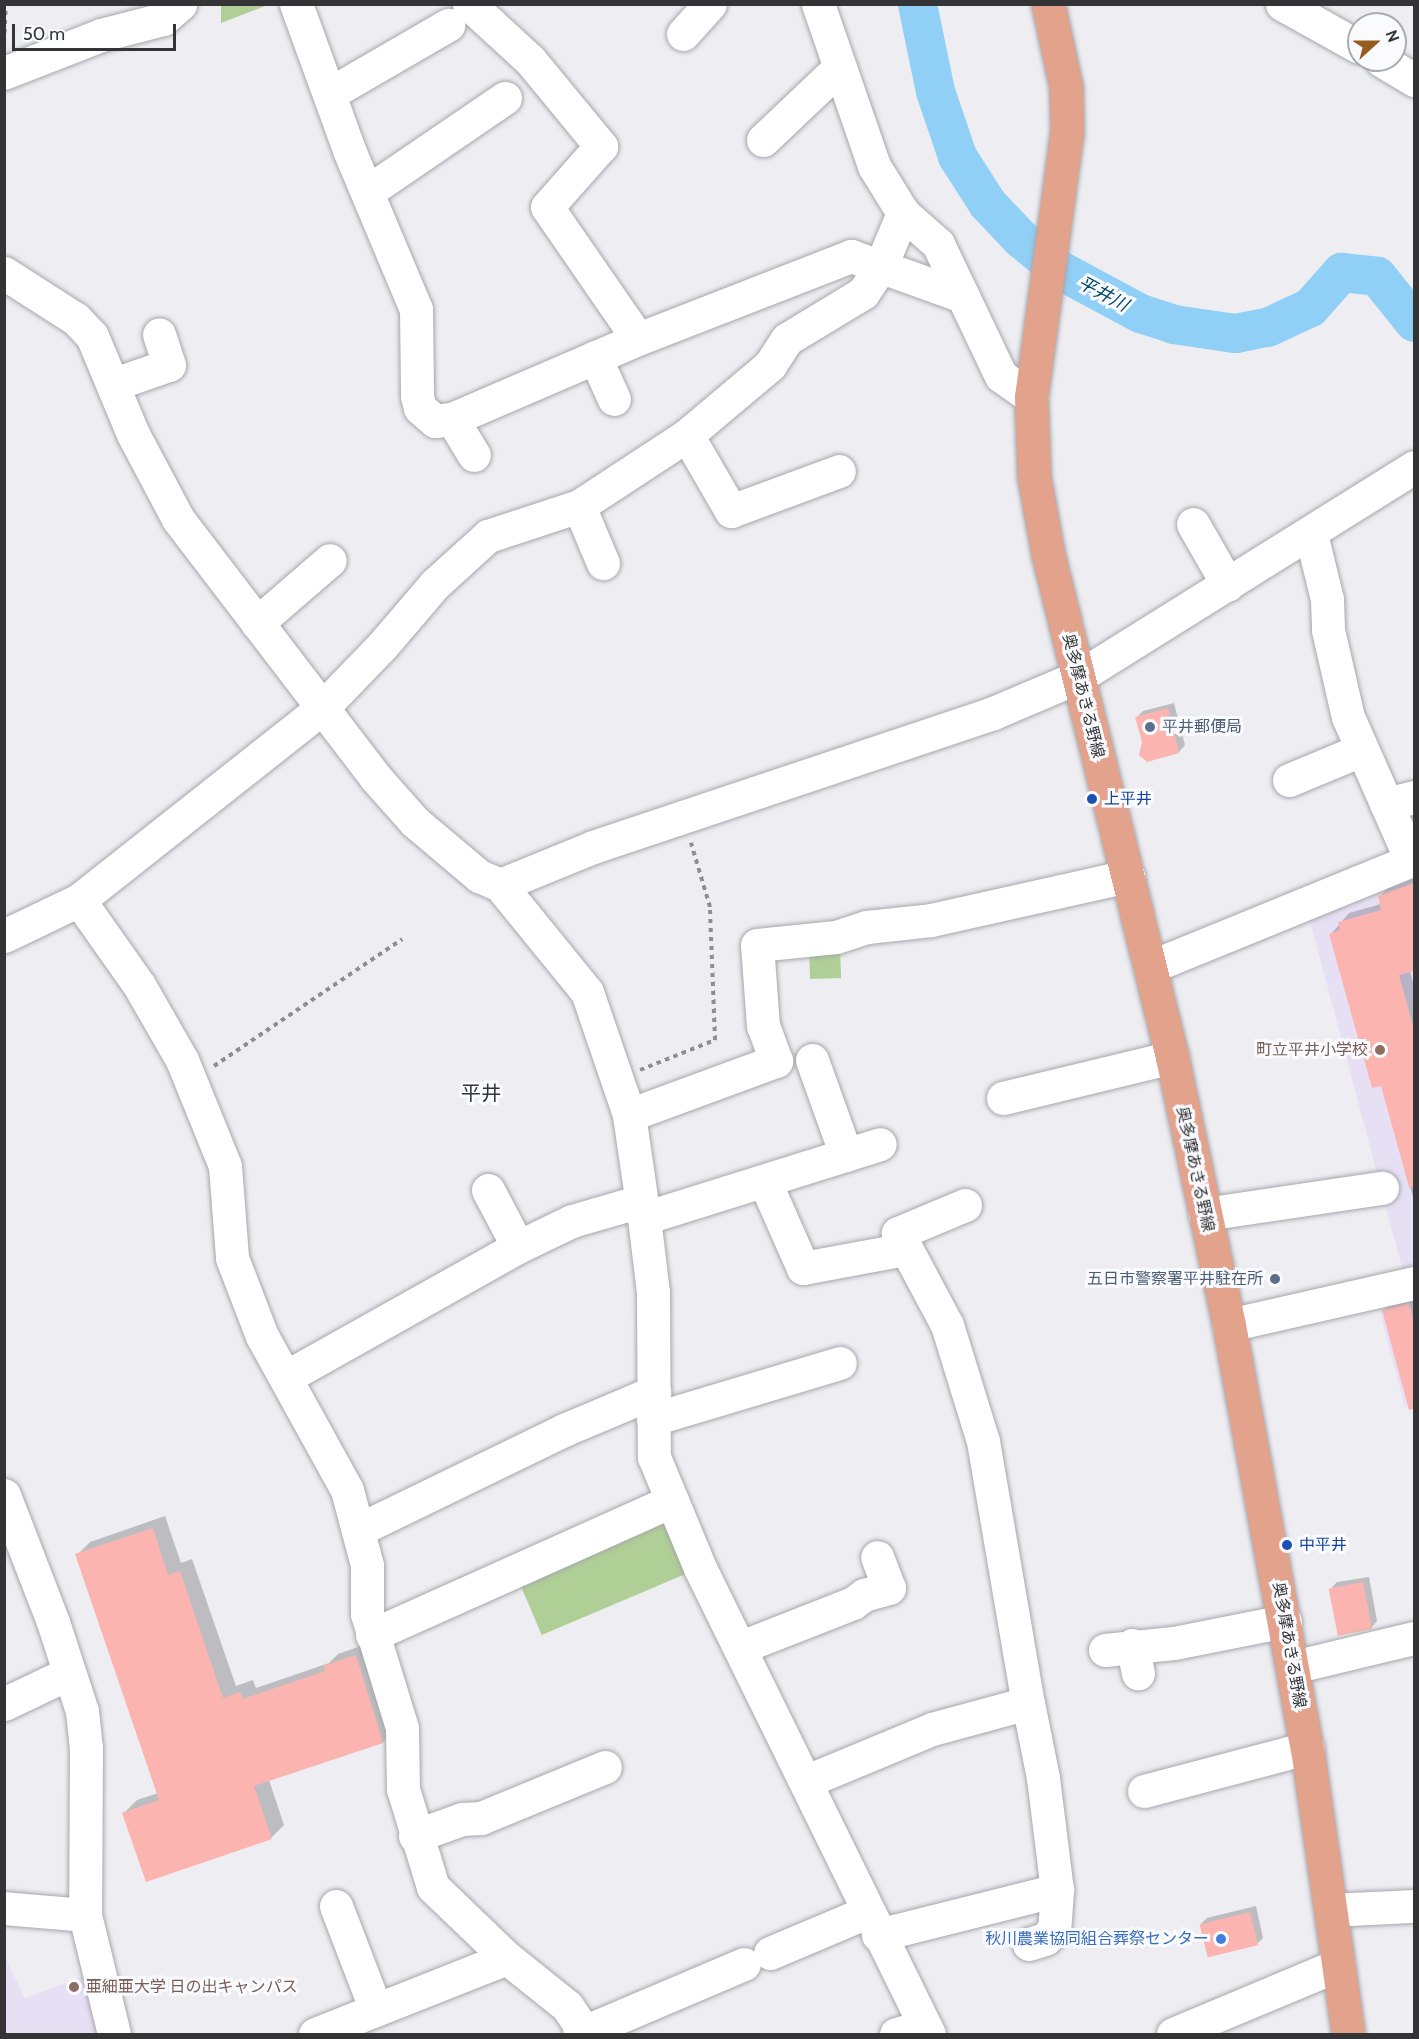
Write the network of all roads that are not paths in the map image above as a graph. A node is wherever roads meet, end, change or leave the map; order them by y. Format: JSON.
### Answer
{"nodes":[{"id":1,"x":180,"y":4,"type":"edge"},
{"id":2,"x":296,"y":4,"type":"edge"},
{"id":3,"x":710,"y":4,"type":"edge"},
{"id":4,"x":818,"y":4,"type":"edge"},
{"id":5,"x":1048,"y":4,"type":"edge"},
{"id":6,"x":1282,"y":4,"type":"edge"},
{"id":7,"x":458,"y":15,"type":"edge"},
{"id":8,"x":684,"y":34,"type":"dead end"},
{"id":9,"x":1347,"y":40,"type":"edge"},
{"id":10,"x":840,"y":67,"type":"junction"},
{"id":11,"x":1401,"y":72,"type":"edge"},
{"id":12,"x":4,"y":73,"type":"edge"},
{"id":13,"x":1414,"y":80,"type":"edge"},
{"id":14,"x":329,"y":94,"type":"junction"},
{"id":15,"x":505,"y":98,"type":"dead end"},
{"id":16,"x":763,"y":140,"type":"dead end"},
{"id":17,"x":367,"y":192,"type":"junction"},
{"id":18,"x":903,"y":213,"type":"junction"},
{"id":19,"x":880,"y":268,"type":"junction"},
{"id":20,"x":4,"y":273,"type":"edge"},
{"id":21,"x":963,"y":296,"type":"junction"},
{"id":22,"x":638,"y":339,"type":"junction"},
{"id":23,"x":595,"y":357,"type":"junction"},
{"id":24,"x":168,"y":360,"type":"dead end"},
{"id":25,"x":114,"y":384,"type":"junction"},
{"id":26,"x":1031,"y":397,"type":"junction"},
{"id":27,"x":614,"y":399,"type":"dead end"},
{"id":28,"x":452,"y":419,"type":"junction"},
{"id":29,"x":687,"y":435,"type":"junction"},
{"id":30,"x":474,"y":455,"type":"dead end"},
{"id":31,"x":1414,"y":467,"type":"edge"},
{"id":32,"x":839,"y":471,"type":"dead end"},
{"id":33,"x":579,"y":506,"type":"junction"},
{"id":34,"x":1193,"y":524,"type":"dead end"},
{"id":35,"x":1311,"y":534,"type":"junction"},
{"id":36,"x":330,"y":560,"type":"dead end"},
{"id":37,"x":603,"y":563,"type":"dead end"},
{"id":38,"x":1228,"y":585,"type":"junction"},
{"id":39,"x":257,"y":623,"type":"junction"},
{"id":40,"x":1078,"y":677,"type":"junction"},
{"id":41,"x":322,"y":707,"type":"junction"},
{"id":42,"x":1361,"y":750,"type":"junction"},
{"id":43,"x":1289,"y":780,"type":"dead end"},
{"id":44,"x":1400,"y":800,"type":"edge"},
{"id":45,"x":1413,"y":859,"type":"edge"},
{"id":46,"x":1128,"y":876,"type":"junction"},
{"id":47,"x":500,"y":885,"type":"junction"},
{"id":48,"x":79,"y":900,"type":"junction"},
{"id":49,"x":4,"y":936,"type":"edge"},
{"id":50,"x":1150,"y":967,"type":"junction"},
{"id":51,"x":1172,"y":1057,"type":"junction"},
{"id":52,"x":812,"y":1060,"type":"dead end"},
{"id":53,"x":1003,"y":1098,"type":"dead end"},
{"id":54,"x":629,"y":1115,"type":"junction"},
{"id":55,"x":880,"y":1144,"type":"dead end"},
{"id":56,"x":846,"y":1155,"type":"junction"},
{"id":57,"x":765,"y":1182,"type":"junction"},
{"id":58,"x":1382,"y":1188,"type":"dead end"},
{"id":59,"x":488,"y":1190,"type":"dead end"},
{"id":60,"x":965,"y":1205,"type":"dead end"},
{"id":61,"x":643,"y":1210,"type":"junction"},
{"id":62,"x":1204,"y":1214,"type":"junction"},
{"id":63,"x":518,"y":1247,"type":"junction"},
{"id":64,"x":906,"y":1249,"type":"junction"},
{"id":65,"x":1414,"y":1283,"type":"edge"},
{"id":66,"x":1229,"y":1325,"type":"junction"},
{"id":67,"x":840,"y":1363,"type":"dead end"},
{"id":68,"x":286,"y":1377,"type":"junction"},
{"id":69,"x":654,"y":1405,"type":"junction"},
{"id":70,"x":4,"y":1495,"type":"edge"},
{"id":71,"x":672,"y":1501,"type":"junction"},
{"id":72,"x":358,"y":1530,"type":"junction"},
{"id":73,"x":877,"y":1557,"type":"dead end"},
{"id":74,"x":1286,"y":1621,"type":"junction"},
{"id":75,"x":372,"y":1635,"type":"junction"},
{"id":76,"x":1414,"y":1638,"type":"edge"},
{"id":77,"x":741,"y":1647,"type":"junction"},
{"id":78,"x":1125,"y":1656,"type":"dead end"},
{"id":79,"x":1293,"y":1667,"type":"junction"},
{"id":80,"x":69,"y":1673,"type":"junction"},
{"id":81,"x":1028,"y":1703,"type":"junction"},
{"id":82,"x":4,"y":1704,"type":"edge"},
{"id":83,"x":1307,"y":1748,"type":"junction"},
{"id":84,"x":605,"y":1767,"type":"dead end"},
{"id":85,"x":807,"y":1781,"type":"junction"},
{"id":86,"x":1144,"y":1791,"type":"dead end"},
{"id":87,"x":415,"y":1836,"type":"junction"},
{"id":88,"x":1057,"y":1890,"type":"junction"},
{"id":89,"x":336,"y":1906,"type":"dead end"},
{"id":90,"x":1414,"y":1906,"type":"edge"},
{"id":91,"x":4,"y":1908,"type":"edge"},
{"id":92,"x":1331,"y":1910,"type":"junction"},
{"id":93,"x":85,"y":1915,"type":"junction"},
{"id":94,"x":873,"y":1924,"type":"junction"},
{"id":95,"x":1029,"y":1944,"type":"dead end"},
{"id":96,"x":507,"y":1958,"type":"junction"},
{"id":97,"x":1338,"y":1965,"type":"junction"},
{"id":98,"x":376,"y":2010,"type":"junction"},
{"id":99,"x":916,"y":2032,"type":"edge"},
{"id":100,"x":114,"y":2034,"type":"edge"},
{"id":101,"x":315,"y":2034,"type":"edge"},
{"id":102,"x":583,"y":2034,"type":"edge"},
{"id":103,"x":1173,"y":2034,"type":"edge"},
{"id":104,"x":1348,"y":2034,"type":"edge"}],
"edges":[{"from":1,"to":12,"type":"street"},
{"from":2,"to":14,"type":"street"},
{"from":3,"to":8,"type":"street"},
{"from":4,"to":10,"type":"street"},
{"from":5,"to":26,"type":"main road","name":"奥多摩あきる野線"},
{"from":6,"to":9,"type":"street"},
{"from":7,"to":14,"type":"street"},
{"from":7,"to":22,"type":"street"},
{"from":10,"to":16,"type":"street"},
{"from":10,"to":18,"type":"street"},
{"from":11,"to":13,"type":"street"},
{"from":14,"to":17,"type":"street"},
{"from":15,"to":17,"type":"street"},
{"from":17,"to":28,"type":"street"},
{"from":18,"to":19,"type":"street"},
{"from":18,"to":21,"type":"street"},
{"from":19,"to":21,"type":"street"},
{"from":19,"to":22,"type":"street"},
{"from":19,"to":29,"type":"street"},
{"from":20,"to":25,"type":"street"},
{"from":21,"to":26,"type":"street"},
{"from":22,"to":23,"type":"street"},
{"from":23,"to":27,"type":"street"},
{"from":23,"to":28,"type":"street"},
{"from":24,"to":25,"type":"street"},
{"from":25,"to":39,"type":"street"},
{"from":26,"to":40,"type":"main road","name":"奥多摩あきる野線"},
{"from":28,"to":30,"type":"street"},
{"from":29,"to":32,"type":"street"},
{"from":29,"to":33,"type":"street"},
{"from":31,"to":35,"type":"street"},
{"from":33,"to":37,"type":"street"},
{"from":33,"to":41,"type":"street"},
{"from":34,"to":38,"type":"street"},
{"from":35,"to":38,"type":"street"},
{"from":35,"to":42,"type":"street"},
{"from":36,"to":39,"type":"street"},
{"from":38,"to":40,"type":"street"},
{"from":39,"to":41,"type":"street"},
{"from":40,"to":46,"type":"main road","name":"奥多摩あきる野線"},
{"from":40,"to":47,"type":"street"},
{"from":41,"to":47,"type":"street"},
{"from":41,"to":48,"type":"street"},
{"from":42,"to":43,"type":"street"},
{"from":42,"to":44,"type":"street"},
{"from":44,"to":45,"type":"street"},
{"from":45,"to":50,"type":"street"},
{"from":46,"to":50,"type":"main road","name":"奥多摩あきる野線"},
{"from":46,"to":54,"type":"street"},
{"from":47,"to":54,"type":"street"},
{"from":48,"to":49,"type":"street"},
{"from":48,"to":68,"type":"street"},
{"from":50,"to":51,"type":"main road","name":"奥多摩あきる野線"},
{"from":51,"to":53,"type":"street"},
{"from":51,"to":62,"type":"main road","name":"奥多摩あきる野線"},
{"from":52,"to":56,"type":"street"},
{"from":54,"to":61,"type":"street"},
{"from":55,"to":56,"type":"street"},
{"from":56,"to":57,"type":"street"},
{"from":57,"to":61,"type":"street"},
{"from":57,"to":64,"type":"street"},
{"from":58,"to":62,"type":"street"},
{"from":59,"to":63,"type":"street"},
{"from":60,"to":64,"type":"street"},
{"from":61,"to":63,"type":"street"},
{"from":61,"to":69,"type":"street"},
{"from":62,"to":66,"type":"main road","name":"奥多摩あきる野線"},
{"from":63,"to":68,"type":"street"},
{"from":64,"to":81,"type":"street"},
{"from":65,"to":66,"type":"street"},
{"from":66,"to":74,"type":"main road","name":"奥多摩あきる野線"},
{"from":67,"to":69,"type":"street"},
{"from":68,"to":72,"type":"street"},
{"from":69,"to":71,"type":"street"},
{"from":69,"to":72,"type":"street"},
{"from":70,"to":80,"type":"street"},
{"from":71,"to":75,"type":"street"},
{"from":71,"to":77,"type":"street"},
{"from":72,"to":75,"type":"street"},
{"from":73,"to":77,"type":"street"},
{"from":74,"to":78,"type":"street"},
{"from":74,"to":79,"type":"main road","name":"奥多摩あきる野線"},
{"from":75,"to":87,"type":"street"},
{"from":76,"to":79,"type":"street"},
{"from":77,"to":85,"type":"street"},
{"from":79,"to":83,"type":"main road","name":"奥多摩あきる野線"},
{"from":80,"to":82,"type":"street"},
{"from":80,"to":93,"type":"street"},
{"from":81,"to":85,"type":"street"},
{"from":81,"to":88,"type":"street"},
{"from":83,"to":86,"type":"street"},
{"from":83,"to":92,"type":"main road","name":"奥多摩あきる野線"},
{"from":84,"to":87,"type":"street"},
{"from":85,"to":94,"type":"street"},
{"from":87,"to":96,"type":"street"},
{"from":88,"to":94,"type":"street"},
{"from":88,"to":95,"type":"street"},
{"from":89,"to":98,"type":"street"},
{"from":90,"to":92,"type":"street"},
{"from":91,"to":93,"type":"street"},
{"from":92,"to":97,"type":"main road","name":"奥多摩あきる野線"},
{"from":93,"to":100,"type":"street"},
{"from":94,"to":99,"type":"street"},
{"from":94,"to":102,"type":"street"},
{"from":96,"to":98,"type":"street"},
{"from":96,"to":102,"type":"street"},
{"from":97,"to":103,"type":"street"},
{"from":97,"to":104,"type":"main road","name":"奥多摩あきる野線"},
{"from":98,"to":101,"type":"street"}]}
